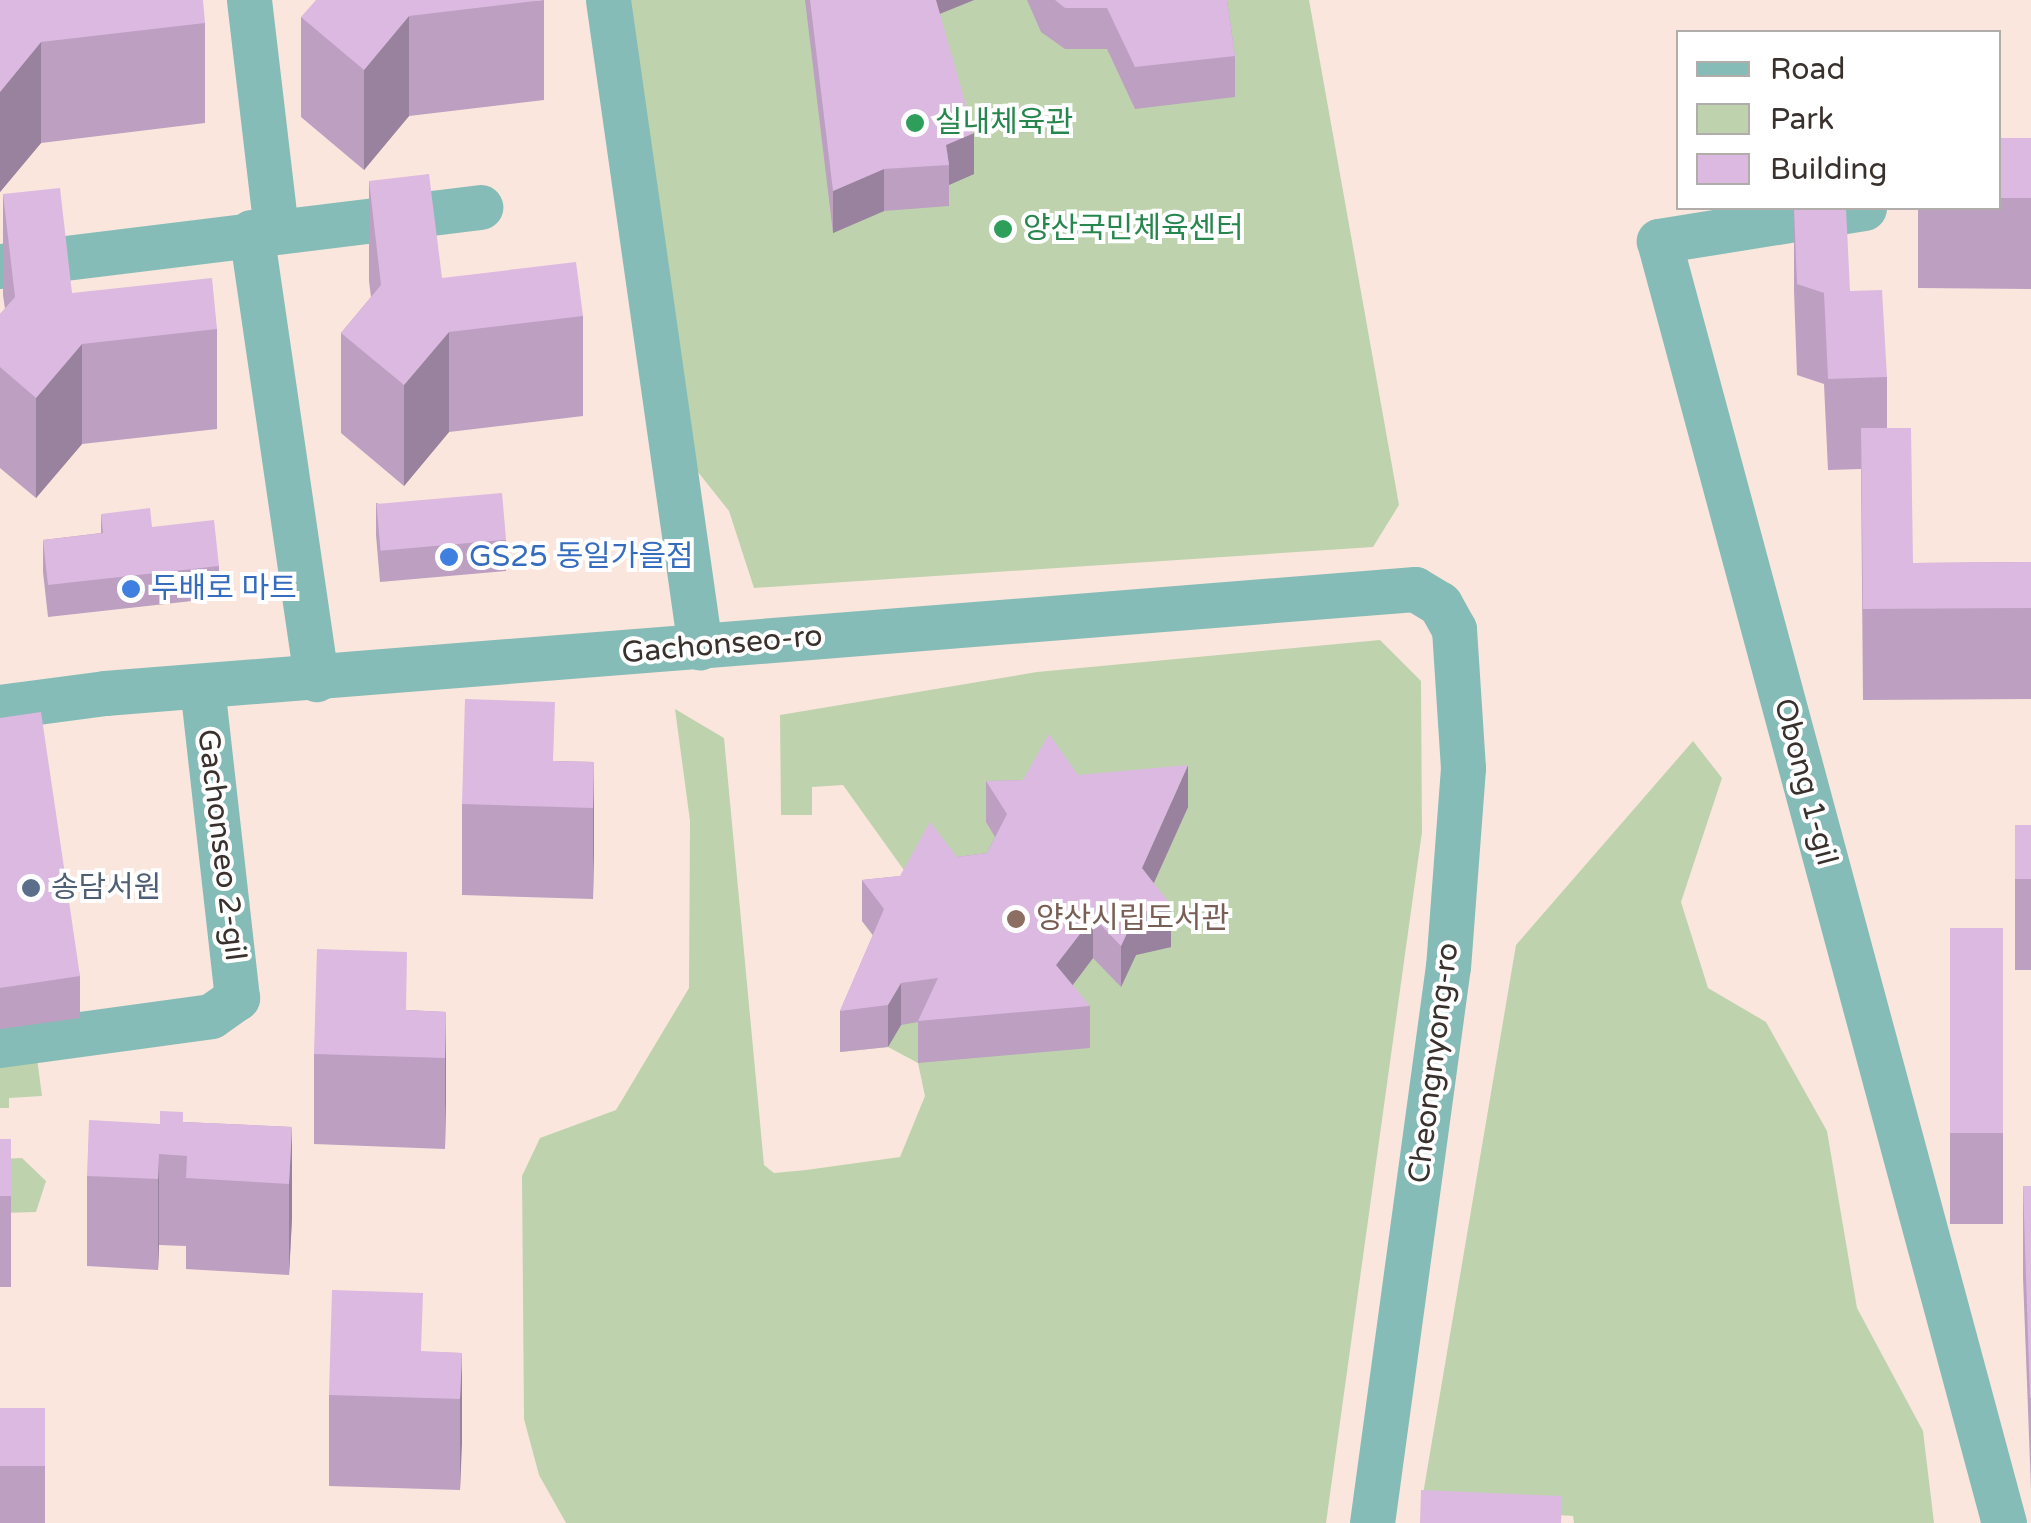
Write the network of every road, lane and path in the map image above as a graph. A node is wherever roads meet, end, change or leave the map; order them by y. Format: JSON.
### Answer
{"nodes":[{"id":1,"x":249,"y":0,"type":"edge"},
{"id":2,"x":608,"y":0,"type":"edge"},
{"id":3,"x":480,"y":207,"type":"dead end"},
{"id":4,"x":1852,"y":210,"type":"edge"},
{"id":5,"x":264,"y":231,"type":"junction"},
{"id":6,"x":0,"y":266,"type":"edge"},
{"id":7,"x":1440,"y":604,"type":"joint"},
{"id":8,"x":700,"y":647,"type":"junction"},
{"id":9,"x":316,"y":679,"type":"junction"},
{"id":10,"x":202,"y":686,"type":"junction"},
{"id":11,"x":0,"y":707,"type":"edge"},
{"id":12,"x":0,"y":1045,"type":"edge"},
{"id":13,"x":1372,"y":1523,"type":"edge"},
{"id":14,"x":2004,"y":1523,"type":"edge"}],
"edges":[{"from":1,"to":5,"type":"street"},
{"from":2,"to":8,"type":"street"},
{"from":3,"to":5,"type":"street"},
{"from":4,"to":14,"type":"street","name":"Obong 1-gil"},
{"from":5,"to":6,"type":"street"},
{"from":5,"to":9,"type":"street"},
{"from":7,"to":8,"type":"street","name":"Gachonseo-ro"},
{"from":7,"to":13,"type":"street","name":"Cheongnyong-ro"},
{"from":8,"to":9,"type":"street","name":"Gachonseo-ro"},
{"from":9,"to":10,"type":"street","name":"Gachonseo-ro"},
{"from":10,"to":11,"type":"street","name":"Gachonseo-ro"},
{"from":10,"to":12,"type":"street","name":"Gachonseo 2-gil"}]}
